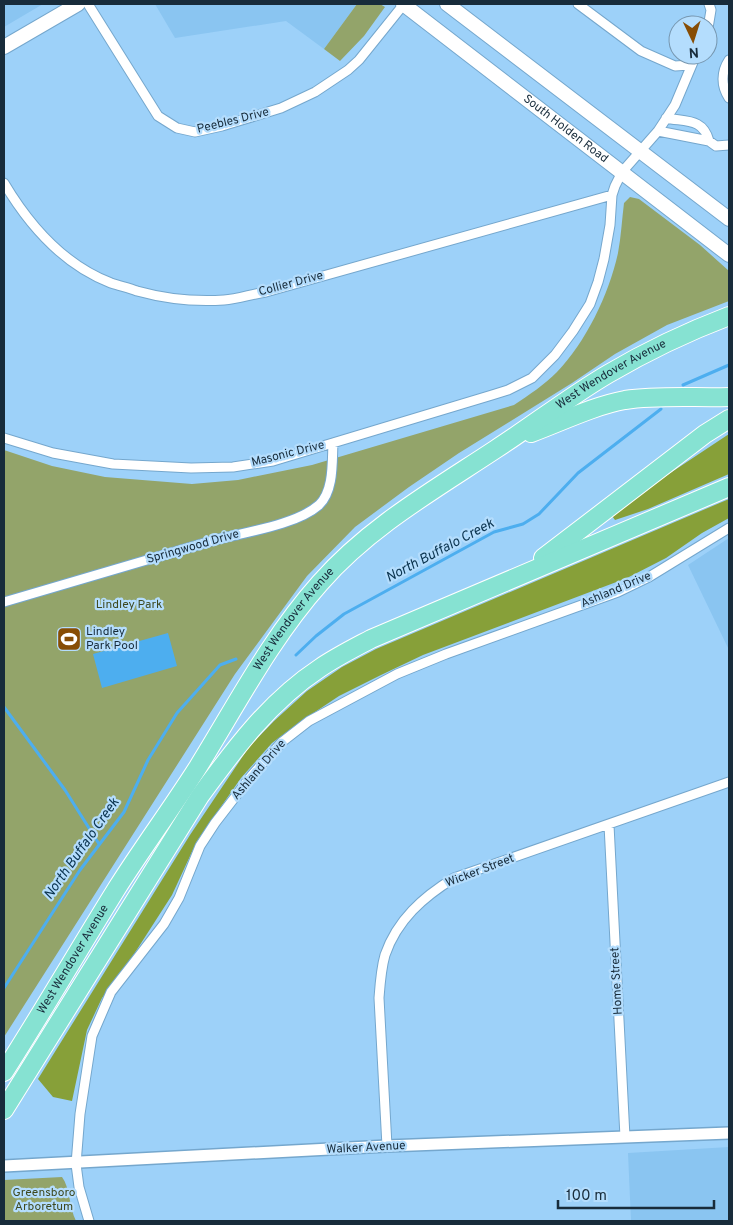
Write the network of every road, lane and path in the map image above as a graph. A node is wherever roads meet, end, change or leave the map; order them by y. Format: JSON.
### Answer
{"nodes":[{"id":1,"x":78,"y":4,"type":"edge"},
{"id":2,"x":88,"y":4,"type":"edge"},
{"id":3,"x":403,"y":4,"type":"edge"},
{"id":4,"x":447,"y":4,"type":"edge"},
{"id":5,"x":578,"y":4,"type":"edge"},
{"id":6,"x":4,"y":47,"type":"edge"},
{"id":7,"x":729,"y":60,"type":"edge"},
{"id":8,"x":668,"y":63,"type":"edge"},
{"id":9,"x":673,"y":65,"type":"edge"},
{"id":10,"x":690,"y":65,"type":"joint"},
{"id":11,"x":729,"y":98,"type":"edge"},
{"id":12,"x":666,"y":118,"type":"junction"},
{"id":13,"x":700,"y":125,"type":"junction"},
{"id":14,"x":658,"y":131,"type":"junction"},
{"id":15,"x":696,"y":138,"type":"junction"},
{"id":16,"x":709,"y":141,"type":"junction"},
{"id":17,"x":729,"y":145,"type":"edge"},
{"id":18,"x":639,"y":151,"type":"junction"},
{"id":19,"x":622,"y":172,"type":"junction"},
{"id":20,"x":4,"y":183,"type":"edge"},
{"id":21,"x":612,"y":195,"type":"junction"},
{"id":22,"x":729,"y":219,"type":"edge"},
{"id":23,"x":729,"y":255,"type":"edge"},
{"id":24,"x":729,"y":316,"type":"edge"},
{"id":25,"x":729,"y":397,"type":"edge"},
{"id":26,"x":729,"y":419,"type":"edge"},
{"id":27,"x":4,"y":438,"type":"edge"},
{"id":28,"x":508,"y":441,"type":"junction"},
{"id":29,"x":333,"y":443,"type":"junction"},
{"id":30,"x":729,"y":487,"type":"edge"},
{"id":31,"x":729,"y":528,"type":"edge"},
{"id":32,"x":519,"y":575,"type":"junction"},
{"id":33,"x":4,"y":602,"type":"edge"},
{"id":34,"x":729,"y":782,"type":"edge"},
{"id":35,"x":608,"y":825,"type":"junction"},
{"id":36,"x":4,"y":1072,"type":"edge"},
{"id":37,"x":4,"y":1110,"type":"edge"},
{"id":38,"x":729,"y":1132,"type":"edge"},
{"id":39,"x":625,"y":1137,"type":"junction"},
{"id":40,"x":387,"y":1146,"type":"junction"},
{"id":41,"x":76,"y":1164,"type":"junction"},
{"id":42,"x":4,"y":1166,"type":"edge"},
{"id":43,"x":89,"y":1221,"type":"edge"}],
"edges":[{"from":1,"to":6,"type":"main road"},
{"from":2,"to":3,"type":"street","name":"Peebles Drive"},
{"from":3,"to":19,"type":"main road","name":"South Holden Road"},
{"from":4,"to":18,"type":"main road"},
{"from":5,"to":8,"type":"street"},
{"from":7,"to":11,"type":"street"},
{"from":9,"to":10,"type":"street"},
{"from":10,"to":12,"type":"street","name":"Masonic Drive"},
{"from":12,"to":13,"type":"street"},
{"from":12,"to":14,"type":"street","name":"Masonic Drive"},
{"from":13,"to":15,"type":"street"},
{"from":13,"to":16,"type":"street"},
{"from":14,"to":15,"type":"street"},
{"from":14,"to":18,"type":"street","name":"Masonic Drive"},
{"from":15,"to":16,"type":"street"},
{"from":16,"to":17,"type":"street"},
{"from":18,"to":19,"type":"street","name":"Masonic Drive"},
{"from":18,"to":22,"type":"main road"},
{"from":19,"to":21,"type":"street","name":"Masonic Drive"},
{"from":19,"to":23,"type":"main road","name":"South Holden Road"},
{"from":20,"to":21,"type":"street","name":"Collier Drive"},
{"from":21,"to":29,"type":"street","name":"Masonic Drive"},
{"from":24,"to":28,"type":"highway","name":"West Wendover Avenue"},
{"from":25,"to":28,"type":"highway"},
{"from":26,"to":32,"type":"highway"},
{"from":27,"to":29,"type":"street","name":"Masonic Drive"},
{"from":28,"to":36,"type":"highway","name":"West Wendover Avenue"},
{"from":29,"to":33,"type":"street","name":"Springwood Drive"},
{"from":30,"to":32,"type":"highway","name":"West Wendover Avenue"},
{"from":31,"to":41,"type":"street","name":"Ashland Drive"},
{"from":32,"to":37,"type":"highway","name":"West Wendover Avenue"},
{"from":34,"to":35,"type":"street","name":"Wicker Street"},
{"from":35,"to":39,"type":"street","name":"Home Street"},
{"from":35,"to":40,"type":"street","name":"Wicker Street"},
{"from":38,"to":39,"type":"street","name":"Walker Avenue"},
{"from":39,"to":40,"type":"street","name":"Walker Avenue"},
{"from":40,"to":41,"type":"street","name":"Walker Avenue"},
{"from":41,"to":42,"type":"street","name":"Walker Avenue"},
{"from":41,"to":43,"type":"street","name":"Ashland Drive"}]}
